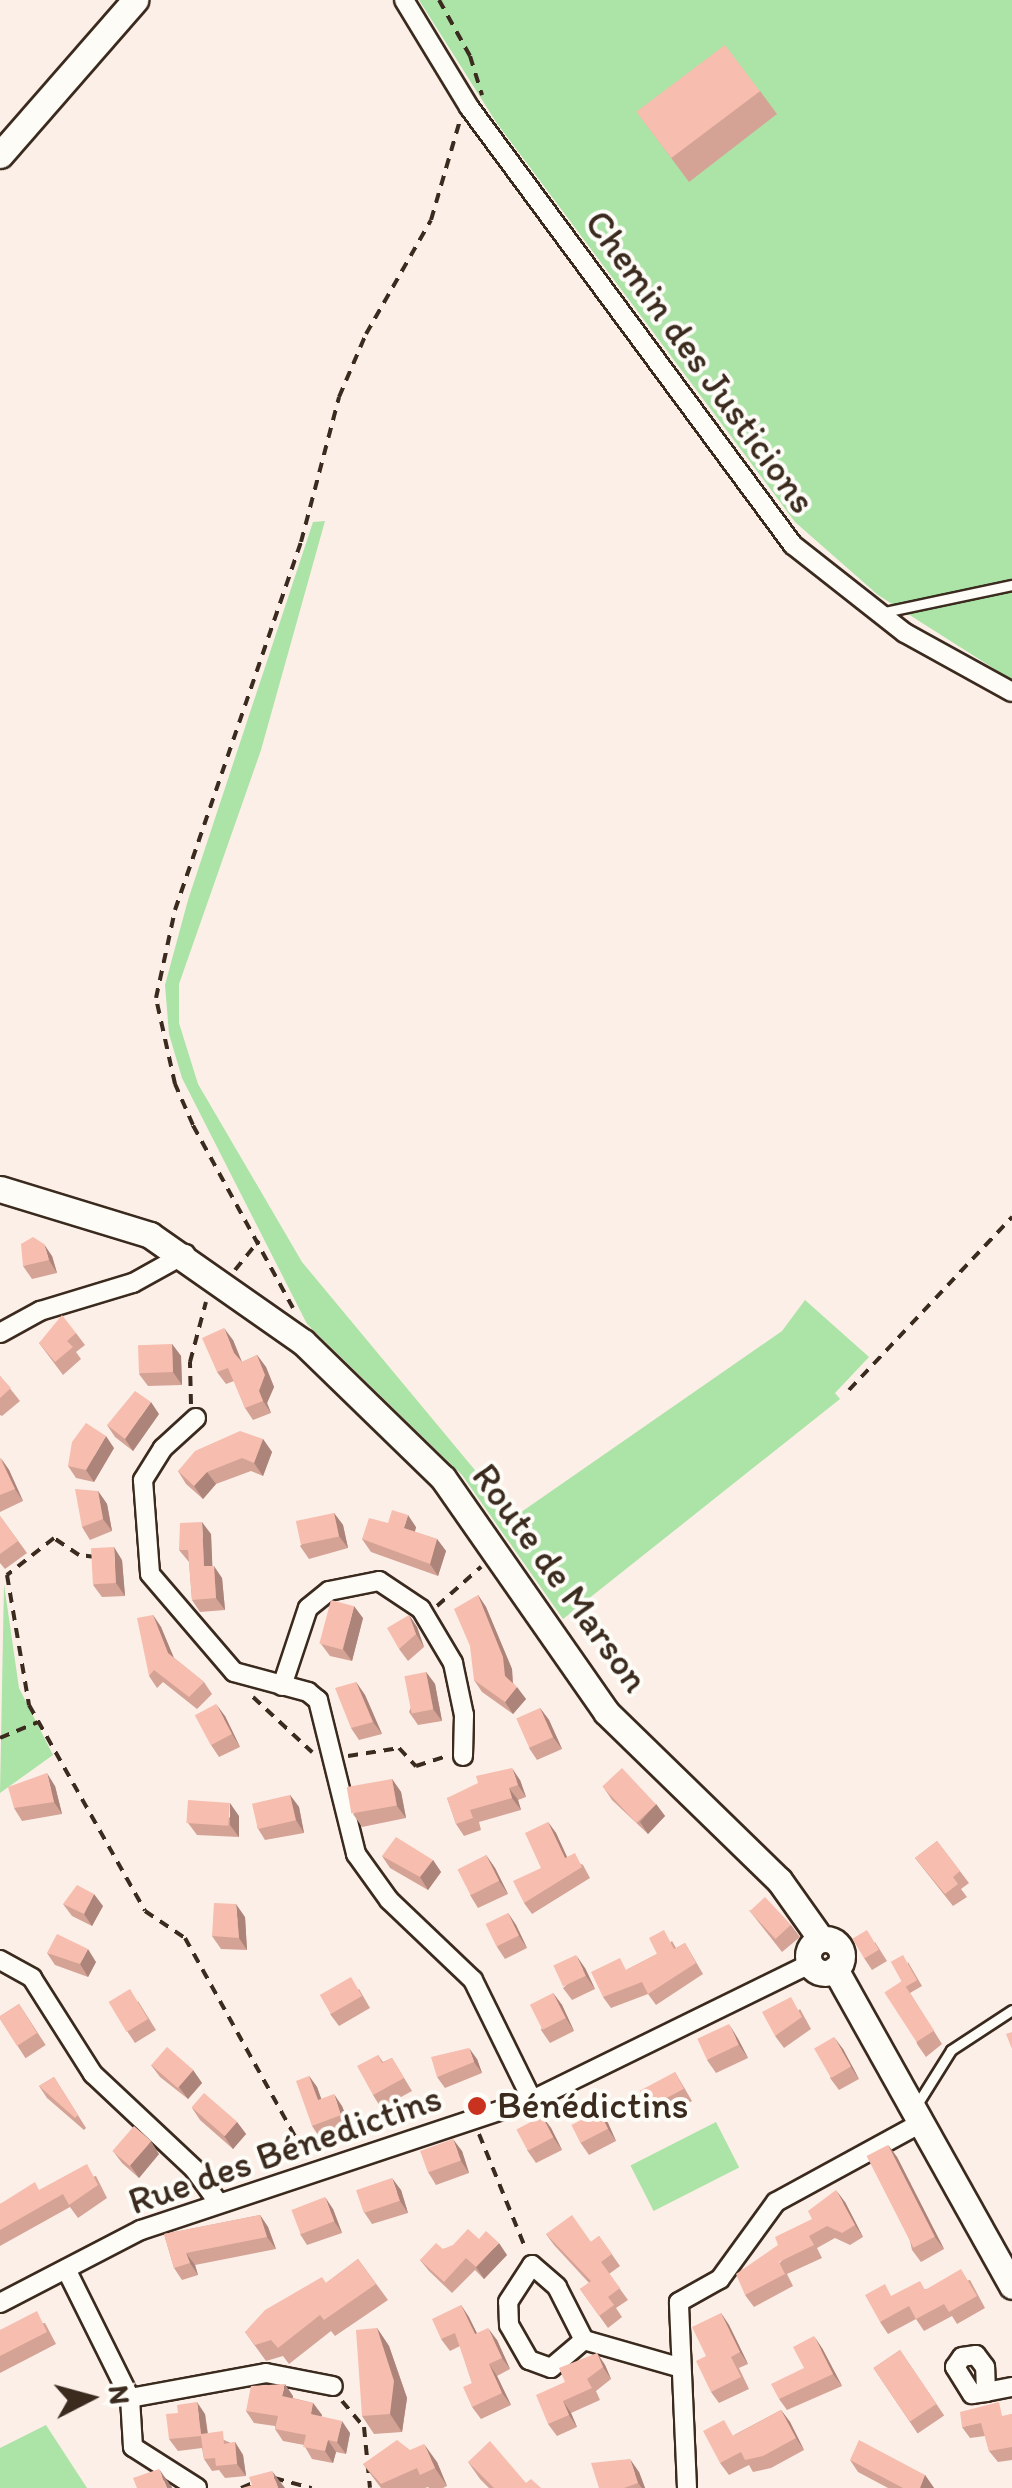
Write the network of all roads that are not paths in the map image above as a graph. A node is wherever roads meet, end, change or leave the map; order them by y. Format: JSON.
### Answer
{"nodes":[{"id":1,"x":135,"y":0,"type":"edge"},
{"id":2,"x":404,"y":0,"type":"edge"},
{"id":3,"x":0,"y":155,"type":"edge"},
{"id":4,"x":1012,"y":585,"type":"edge"},
{"id":5,"x":878,"y":614,"type":"junction"},
{"id":6,"x":1012,"y":692,"type":"edge"},
{"id":7,"x":0,"y":1189,"type":"edge"},
{"id":8,"x":185,"y":1254,"type":"junction"},
{"id":9,"x":0,"y":1333,"type":"edge"},
{"id":10,"x":196,"y":1418,"type":"road end"},
{"id":11,"x":282,"y":1686,"type":"junction"},
{"id":12,"x":463,"y":1756,"type":"road end"},
{"id":13,"x":0,"y":1960,"type":"edge"},
{"id":14,"x":823,"y":1967,"type":"junction"},
{"id":15,"x":1012,"y":2010,"type":"edge"},
{"id":16,"x":532,"y":2100,"type":"junction"},
{"id":17,"x":920,"y":2114,"type":"junction"},
{"id":18,"x":218,"y":2202,"type":"junction"},
{"id":19,"x":66,"y":2270,"type":"junction"},
{"id":20,"x":1012,"y":2286,"type":"edge"},
{"id":21,"x":0,"y":2303,"type":"edge"},
{"id":22,"x":584,"y":2340,"type":"junction"},
{"id":23,"x":678,"y":2367,"type":"junction"},
{"id":24,"x":333,"y":2386,"type":"road end"},
{"id":25,"x":1012,"y":2387,"type":"edge"},
{"id":26,"x":986,"y":2392,"type":"dead end"},
{"id":27,"x":130,"y":2398,"type":"junction"},
{"id":28,"x":197,"y":2488,"type":"edge"},
{"id":29,"x":686,"y":2488,"type":"edge"}],
"edges":[{"from":1,"to":3,"type":"street"},
{"from":2,"to":5,"type":"street","name":"Chemin des Justicions"},
{"from":4,"to":5,"type":"lane"},
{"from":5,"to":6,"type":"street","name":"Chemin des Justicions"},
{"from":7,"to":8,"type":"street","name":"Route de Marson"},
{"from":8,"to":9,"type":"street"},
{"from":8,"to":14,"type":"street","name":"Route de Marson"},
{"from":10,"to":11,"type":"street"},
{"from":11,"to":12,"type":"street"},
{"from":11,"to":16,"type":"street"},
{"from":13,"to":18,"type":"street"},
{"from":14,"to":16,"type":"street","name":"Rue des Bénedictins"},
{"from":14,"to":17,"type":"street"},
{"from":15,"to":17,"type":"lane"},
{"from":16,"to":18,"type":"street","name":"Rue des Bénedictins"},
{"from":17,"to":20,"type":"street"},
{"from":17,"to":23,"type":"street"},
{"from":18,"to":19,"type":"street","name":"Rue des Bénedictins"},
{"from":19,"to":21,"type":"street","name":"Rue des Bénedictins"},
{"from":19,"to":27,"type":"street"},
{"from":22,"to":22,"type":"street"},
{"from":22,"to":23,"type":"street"},
{"from":23,"to":29,"type":"street"},
{"from":24,"to":27,"type":"street"},
{"from":25,"to":26,"type":"street"},
{"from":27,"to":28,"type":"street"}]}
